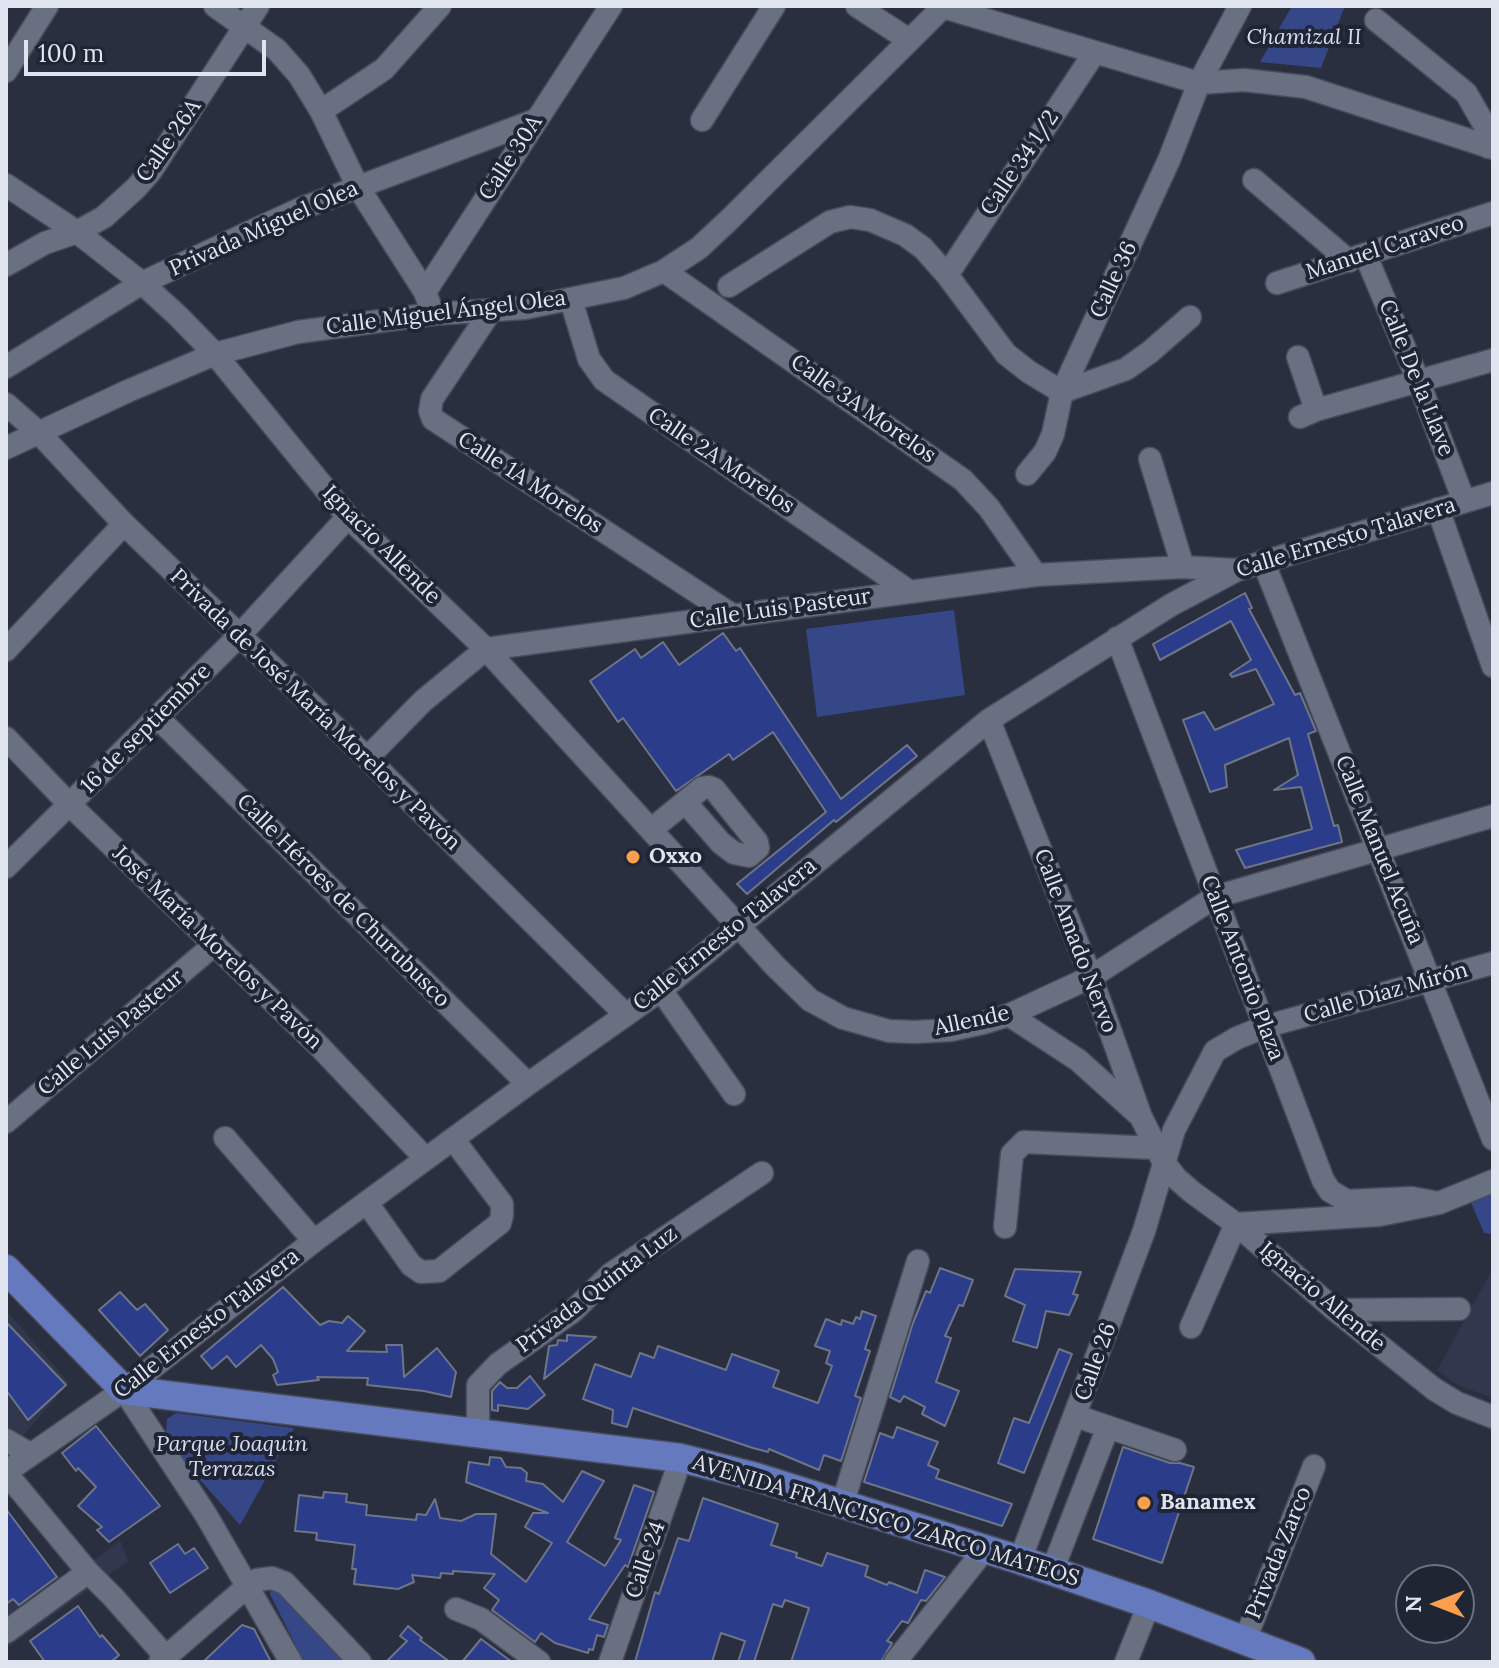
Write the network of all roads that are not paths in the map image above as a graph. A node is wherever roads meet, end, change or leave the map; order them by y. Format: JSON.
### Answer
{"nodes":[{"id":1,"x":47,"y":6,"type":"edge"},
{"id":2,"x":215,"y":6,"type":"edge"},
{"id":3,"x":258,"y":6,"type":"edge"},
{"id":4,"x":440,"y":6,"type":"edge"},
{"id":5,"x":611,"y":6,"type":"edge"},
{"id":6,"x":774,"y":6,"type":"edge"},
{"id":7,"x":857,"y":6,"type":"edge"},
{"id":8,"x":944,"y":6,"type":"edge"},
{"id":9,"x":994,"y":6,"type":"edge"},
{"id":10,"x":1240,"y":6,"type":"edge"},
{"id":11,"x":1376,"y":20,"type":"dead end"},
{"id":12,"x":245,"y":25,"type":"junction"},
{"id":13,"x":1027,"y":31,"type":"junction"},
{"id":14,"x":909,"y":40,"type":"junction"},
{"id":15,"x":1095,"y":52,"type":"junction"},
{"id":16,"x":6,"y":71,"type":"edge"},
{"id":17,"x":1199,"y":83,"type":"junction"},
{"id":18,"x":321,"y":111,"type":"junction"},
{"id":19,"x":536,"y":120,"type":"junction"},
{"id":20,"x":702,"y":120,"type":"dead end"},
{"id":21,"x":1491,"y":147,"type":"edge"},
{"id":22,"x":1254,"y":180,"type":"dead end"},
{"id":23,"x":6,"y":185,"type":"edge"},
{"id":24,"x":358,"y":187,"type":"junction"},
{"id":25,"x":1493,"y":213,"type":"edge"},
{"id":26,"x":77,"y":232,"type":"junction"},
{"id":27,"x":1358,"y":258,"type":"junction"},
{"id":28,"x":6,"y":265,"type":"edge"},
{"id":29,"x":664,"y":271,"type":"junction"},
{"id":30,"x":947,"y":275,"type":"junction"},
{"id":31,"x":142,"y":283,"type":"junction"},
{"id":32,"x":1277,"y":283,"type":"dead end"},
{"id":33,"x":729,"y":286,"type":"dead end"},
{"id":34,"x":425,"y":292,"type":"junction"},
{"id":35,"x":571,"y":300,"type":"junction"},
{"id":36,"x":490,"y":312,"type":"junction"},
{"id":37,"x":433,"y":314,"type":"junction"},
{"id":38,"x":1190,"y":317,"type":"dead end"},
{"id":39,"x":215,"y":354,"type":"junction"},
{"id":40,"x":1298,"y":357,"type":"dead end"},
{"id":41,"x":1493,"y":360,"type":"edge"},
{"id":42,"x":6,"y":367,"type":"edge"},
{"id":43,"x":1418,"y":380,"type":"junction"},
{"id":44,"x":1062,"y":392,"type":"junction"},
{"id":45,"x":6,"y":404,"type":"edge"},
{"id":46,"x":39,"y":433,"type":"junction"},
{"id":47,"x":6,"y":448,"type":"edge"},
{"id":48,"x":1150,"y":459,"type":"dead end"},
{"id":49,"x":1027,"y":474,"type":"dead end"},
{"id":50,"x":1493,"y":493,"type":"edge"},
{"id":51,"x":1464,"y":501,"type":"junction"},
{"id":52,"x":1438,"y":509,"type":"junction"},
{"id":53,"x":348,"y":517,"type":"junction"},
{"id":54,"x":124,"y":524,"type":"junction"},
{"id":55,"x":1263,"y":561,"type":"junction"},
{"id":56,"x":1183,"y":567,"type":"junction"},
{"id":57,"x":1237,"y":570,"type":"junction"},
{"id":58,"x":1036,"y":575,"type":"junction"},
{"id":59,"x":910,"y":592,"type":"junction"},
{"id":60,"x":732,"y":615,"type":"junction"},
{"id":61,"x":239,"y":636,"type":"junction"},
{"id":62,"x":1117,"y":638,"type":"junction"},
{"id":63,"x":486,"y":649,"type":"junction"},
{"id":64,"x":6,"y":650,"type":"edge"},
{"id":65,"x":1493,"y":663,"type":"edge"},
{"id":66,"x":158,"y":718,"type":"junction"},
{"id":67,"x":989,"y":720,"type":"junction"},
{"id":68,"x":6,"y":738,"type":"edge"},
{"id":69,"x":367,"y":758,"type":"junction"},
{"id":70,"x":685,"y":802,"type":"dead end"},
{"id":71,"x":69,"y":804,"type":"junction"},
{"id":72,"x":1493,"y":816,"type":"edge"},
{"id":73,"x":652,"y":829,"type":"junction"},
{"id":74,"x":1379,"y":848,"type":"junction"},
{"id":75,"x":6,"y":867,"type":"edge"},
{"id":76,"x":1215,"y":897,"type":"junction"},
{"id":77,"x":739,"y":926,"type":"junction"},
{"id":78,"x":215,"y":944,"type":"junction"},
{"id":79,"x":1493,"y":963,"type":"edge"},
{"id":80,"x":1091,"y":977,"type":"junction"},
{"id":81,"x":1431,"y":980,"type":"junction"},
{"id":82,"x":661,"y":990,"type":"junction"},
{"id":83,"x":626,"y":1015,"type":"junction"},
{"id":84,"x":1009,"y":1015,"type":"junction"},
{"id":85,"x":1264,"y":1027,"type":"junction"},
{"id":86,"x":528,"y":1084,"type":"junction"},
{"id":87,"x":734,"y":1094,"type":"dead end"},
{"id":88,"x":1141,"y":1117,"type":"junction"},
{"id":89,"x":6,"y":1122,"type":"edge"},
{"id":90,"x":225,"y":1138,"type":"dead end"},
{"id":91,"x":453,"y":1139,"type":"junction"},
{"id":92,"x":1493,"y":1139,"type":"edge"},
{"id":93,"x":1159,"y":1155,"type":"junction"},
{"id":94,"x":426,"y":1159,"type":"junction"},
{"id":95,"x":762,"y":1173,"type":"dead end"},
{"id":96,"x":1493,"y":1181,"type":"edge"},
{"id":97,"x":367,"y":1203,"type":"junction"},
{"id":98,"x":1439,"y":1203,"type":"junction"},
{"id":99,"x":1236,"y":1224,"type":"junction"},
{"id":100,"x":1005,"y":1227,"type":"dead end"},
{"id":101,"x":314,"y":1241,"type":"junction"},
{"id":102,"x":918,"y":1261,"type":"dead end"},
{"id":103,"x":6,"y":1269,"type":"edge"},
{"id":104,"x":1459,"y":1309,"type":"dead end"},
{"id":105,"x":1335,"y":1310,"type":"junction"},
{"id":106,"x":1191,"y":1327,"type":"dead end"},
{"id":107,"x":124,"y":1390,"type":"junction"},
{"id":108,"x":1076,"y":1416,"type":"junction"},
{"id":109,"x":1493,"y":1417,"type":"edge"},
{"id":110,"x":1108,"y":1427,"type":"junction"},
{"id":111,"x":478,"y":1435,"type":"junction"},
{"id":112,"x":6,"y":1440,"type":"edge"},
{"id":113,"x":1175,"y":1450,"type":"dead end"},
{"id":114,"x":30,"y":1454,"type":"junction"},
{"id":115,"x":681,"y":1458,"type":"junction"},
{"id":116,"x":1314,"y":1466,"type":"dead end"},
{"id":117,"x":6,"y":1473,"type":"edge"},
{"id":118,"x":842,"y":1505,"type":"junction"},
{"id":119,"x":985,"y":1549,"type":"junction"},
{"id":120,"x":1020,"y":1560,"type":"junction"},
{"id":121,"x":1052,"y":1571,"type":"junction"},
{"id":122,"x":88,"y":1572,"type":"junction"},
{"id":123,"x":249,"y":1585,"type":"junction"},
{"id":124,"x":1149,"y":1604,"type":"junction"},
{"id":125,"x":456,"y":1609,"type":"dead end"},
{"id":126,"x":6,"y":1632,"type":"edge"},
{"id":127,"x":1245,"y":1640,"type":"junction"},
{"id":128,"x":163,"y":1660,"type":"edge"},
{"id":129,"x":291,"y":1662,"type":"edge"},
{"id":130,"x":360,"y":1662,"type":"edge"},
{"id":131,"x":539,"y":1662,"type":"edge"},
{"id":132,"x":610,"y":1662,"type":"edge"},
{"id":133,"x":895,"y":1662,"type":"edge"},
{"id":134,"x":1126,"y":1662,"type":"edge"},
{"id":135,"x":1301,"y":1662,"type":"edge"}],
"edges":[{"from":1,"to":16,"type":"street"},
{"from":2,"to":12,"type":"street"},
{"from":3,"to":12,"type":"street","name":"Calle 26A"},
{"from":4,"to":18,"type":"street"},
{"from":5,"to":19,"type":"street","name":"Calle 30A"},
{"from":6,"to":20,"type":"street"},
{"from":7,"to":14,"type":"street"},
{"from":8,"to":13,"type":"street"},
{"from":8,"to":14,"type":"street","name":"Calle Miguel Ángel Olea"},
{"from":9,"to":13,"type":"street"},
{"from":10,"to":17,"type":"street","name":"Calle 36"},
{"from":11,"to":21,"type":"street"},
{"from":12,"to":18,"type":"street"},
{"from":12,"to":26,"type":"street","name":"Calle 26A"},
{"from":13,"to":15,"type":"street"},
{"from":14,"to":29,"type":"street","name":"Calle Miguel Ángel Olea"},
{"from":15,"to":17,"type":"street"},
{"from":15,"to":30,"type":"street","name":"Calle 34 1/2"},
{"from":17,"to":21,"type":"street"},
{"from":17,"to":44,"type":"street","name":"Calle 36"},
{"from":18,"to":24,"type":"street"},
{"from":19,"to":24,"type":"street","name":"Privada Miguel Olea"},
{"from":19,"to":34,"type":"street","name":"Calle 30A"},
{"from":22,"to":27,"type":"street"},
{"from":23,"to":26,"type":"street","name":"Ignacio Allende"},
{"from":24,"to":31,"type":"street","name":"Privada Miguel Olea"},
{"from":24,"to":34,"type":"street"},
{"from":25,"to":27,"type":"street","name":"Manuel Caraveo"},
{"from":26,"to":28,"type":"street","name":"Calle 26A"},
{"from":26,"to":31,"type":"street","name":"Ignacio Allende"},
{"from":27,"to":32,"type":"street","name":"Manuel Caraveo"},
{"from":27,"to":43,"type":"street","name":"Calle De la Llave"},
{"from":29,"to":35,"type":"street","name":"Calle Miguel Ángel Olea"},
{"from":29,"to":58,"type":"street","name":"Calle 3A Morelos"},
{"from":30,"to":33,"type":"street"},
{"from":30,"to":44,"type":"street"},
{"from":31,"to":39,"type":"street","name":"Ignacio Allende"},
{"from":31,"to":42,"type":"street","name":"Privada Miguel Olea"},
{"from":34,"to":37,"type":"street"},
{"from":35,"to":36,"type":"street","name":"Calle Miguel Ángel Olea"},
{"from":35,"to":59,"type":"street","name":"Calle 2A Morelos"},
{"from":36,"to":37,"type":"street","name":"Calle Miguel Ángel Olea"},
{"from":36,"to":60,"type":"street","name":"Calle 1A Morelos"},
{"from":37,"to":39,"type":"street","name":"Calle Miguel Ángel Olea"},
{"from":38,"to":44,"type":"street"},
{"from":39,"to":46,"type":"street","name":"Calle Miguel Ángel Olea"},
{"from":39,"to":53,"type":"street","name":"Ignacio Allende"},
{"from":40,"to":43,"type":"street"},
{"from":41,"to":43,"type":"street"},
{"from":43,"to":51,"type":"street","name":"Calle De la Llave"},
{"from":44,"to":49,"type":"street","name":"Calle 36"},
{"from":45,"to":46,"type":"street","name":"Privada de José María Morelos y Pavón"},
{"from":46,"to":47,"type":"street","name":"Calle Miguel Ángel Olea"},
{"from":46,"to":54,"type":"street","name":"Privada de José María Morelos y Pavón"},
{"from":48,"to":56,"type":"street"},
{"from":50,"to":51,"type":"street","name":"Calle Ernesto Talavera"},
{"from":51,"to":52,"type":"street","name":"Calle Ernesto Talavera"},
{"from":52,"to":55,"type":"street","name":"Calle Ernesto Talavera"},
{"from":52,"to":65,"type":"street"},
{"from":53,"to":61,"type":"street","name":"16 de septiembre"},
{"from":53,"to":63,"type":"street","name":"Ignacio Allende"},
{"from":54,"to":61,"type":"street","name":"Privada de José María Morelos y Pavón"},
{"from":54,"to":64,"type":"street"},
{"from":55,"to":57,"type":"street","name":"Calle Ernesto Talavera"},
{"from":55,"to":74,"type":"street","name":"Calle Manuel Acuña"},
{"from":56,"to":57,"type":"street","name":"Calle Luis Pasteur"},
{"from":56,"to":58,"type":"street","name":"Calle Luis Pasteur"},
{"from":57,"to":62,"type":"street","name":"Calle Ernesto Talavera"},
{"from":58,"to":59,"type":"street","name":"Calle Luis Pasteur"},
{"from":59,"to":60,"type":"street","name":"Calle Luis Pasteur"},
{"from":60,"to":63,"type":"street","name":"Calle Luis Pasteur"},
{"from":61,"to":66,"type":"street","name":"16 de septiembre"},
{"from":61,"to":69,"type":"street","name":"Privada de José María Morelos y Pavón"},
{"from":62,"to":67,"type":"street","name":"Calle Ernesto Talavera"},
{"from":62,"to":76,"type":"street","name":"Calle Antonio Plaza"},
{"from":63,"to":69,"type":"street"},
{"from":63,"to":73,"type":"street","name":"Ignacio Allende"},
{"from":66,"to":71,"type":"street","name":"16 de septiembre"},
{"from":66,"to":86,"type":"street","name":"Calle Héroes de Churubusco"},
{"from":67,"to":77,"type":"street","name":"Calle Ernesto Talavera"},
{"from":67,"to":80,"type":"street","name":"Calle Amado Nervo"},
{"from":68,"to":71,"type":"street","name":"José María Morelos y Pavón"},
{"from":69,"to":83,"type":"street","name":"Privada de José María Morelos y Pavón"},
{"from":70,"to":73,"type":"street"},
{"from":71,"to":75,"type":"street","name":"16 de septiembre"},
{"from":71,"to":78,"type":"street","name":"José María Morelos y Pavón"},
{"from":72,"to":74,"type":"street","name":"Allende"},
{"from":73,"to":77,"type":"street","name":"Ignacio Allende"},
{"from":74,"to":76,"type":"street","name":"Allende"},
{"from":74,"to":81,"type":"street","name":"Calle Manuel Acuña"},
{"from":76,"to":80,"type":"street","name":"Allende"},
{"from":76,"to":85,"type":"street","name":"Calle Antonio Plaza"},
{"from":77,"to":82,"type":"street","name":"Calle Ernesto Talavera"},
{"from":77,"to":84,"type":"street","name":"Allende"},
{"from":78,"to":89,"type":"street","name":"Calle Luis Pasteur"},
{"from":78,"to":94,"type":"street","name":"José María Morelos y Pavón"},
{"from":79,"to":81,"type":"street","name":"Calle Díaz Mirón"},
{"from":80,"to":84,"type":"street","name":"Allende"},
{"from":80,"to":88,"type":"street","name":"Calle Amado Nervo"},
{"from":81,"to":85,"type":"street","name":"Calle Díaz Mirón"},
{"from":81,"to":92,"type":"street","name":"Calle Manuel Acuña"},
{"from":82,"to":83,"type":"street","name":"Calle Ernesto Talavera"},
{"from":82,"to":87,"type":"street"},
{"from":83,"to":86,"type":"street","name":"Calle Ernesto Talavera"},
{"from":84,"to":88,"type":"street"},
{"from":85,"to":93,"type":"street","name":"Calle Díaz Mirón"},
{"from":85,"to":98,"type":"street","name":"Calle Antonio Plaza"},
{"from":86,"to":91,"type":"street","name":"Calle Ernesto Talavera"},
{"from":88,"to":93,"type":"street","name":"Calle Amado Nervo"},
{"from":90,"to":101,"type":"street"},
{"from":91,"to":94,"type":"street","name":"Calle Ernesto Talavera"},
{"from":91,"to":97,"type":"street"},
{"from":93,"to":99,"type":"street","name":"Ignacio Allende"},
{"from":93,"to":100,"type":"street"},
{"from":93,"to":108,"type":"street","name":"Calle 26"},
{"from":94,"to":97,"type":"street","name":"Calle Ernesto Talavera"},
{"from":95,"to":111,"type":"street","name":"Privada Quinta Luz"},
{"from":96,"to":98,"type":"street"},
{"from":97,"to":101,"type":"street","name":"Calle Ernesto Talavera"},
{"from":98,"to":99,"type":"street"},
{"from":99,"to":105,"type":"street","name":"Ignacio Allende"},
{"from":99,"to":106,"type":"street"},
{"from":101,"to":107,"type":"street","name":"Calle Ernesto Talavera"},
{"from":102,"to":118,"type":"street"},
{"from":103,"to":107,"type":"main road"},
{"from":104,"to":105,"type":"street"},
{"from":105,"to":109,"type":"street","name":"Ignacio Allende"},
{"from":107,"to":111,"type":"main road","name":"AVENIDA FRANCISCO ZARCO MATEOS"},
{"from":107,"to":114,"type":"street","name":"Calle Ernesto Talavera"},
{"from":107,"to":123,"type":"street"},
{"from":108,"to":110,"type":"street"},
{"from":108,"to":120,"type":"street","name":"Calle 26"},
{"from":110,"to":113,"type":"street"},
{"from":110,"to":121,"type":"street"},
{"from":111,"to":115,"type":"main road","name":"AVENIDA FRANCISCO ZARCO MATEOS"},
{"from":112,"to":114,"type":"street"},
{"from":114,"to":117,"type":"street","name":"Calle Ernesto Talavera"},
{"from":115,"to":118,"type":"main road","name":"AVENIDA FRANCISCO ZARCO MATEOS"},
{"from":115,"to":132,"type":"street","name":"Calle 24"},
{"from":116,"to":127,"type":"street","name":"Privada Zarco"},
{"from":117,"to":122,"type":"street"},
{"from":118,"to":119,"type":"main road","name":"AVENIDA FRANCISCO ZARCO MATEOS"},
{"from":119,"to":120,"type":"main road","name":"AVENIDA FRANCISCO ZARCO MATEOS"},
{"from":119,"to":133,"type":"street"},
{"from":120,"to":121,"type":"main road","name":"AVENIDA FRANCISCO ZARCO MATEOS"},
{"from":121,"to":124,"type":"main road","name":"AVENIDA FRANCISCO ZARCO MATEOS"},
{"from":122,"to":126,"type":"street"},
{"from":122,"to":128,"type":"street"},
{"from":123,"to":128,"type":"street"},
{"from":123,"to":129,"type":"street"},
{"from":123,"to":130,"type":"street"},
{"from":124,"to":127,"type":"main road","name":"AVENIDA FRANCISCO ZARCO MATEOS"},
{"from":124,"to":134,"type":"street"},
{"from":125,"to":131,"type":"street"},
{"from":127,"to":135,"type":"main road","name":"AVENIDA FRANCISCO ZARCO MATEOS"}]}
